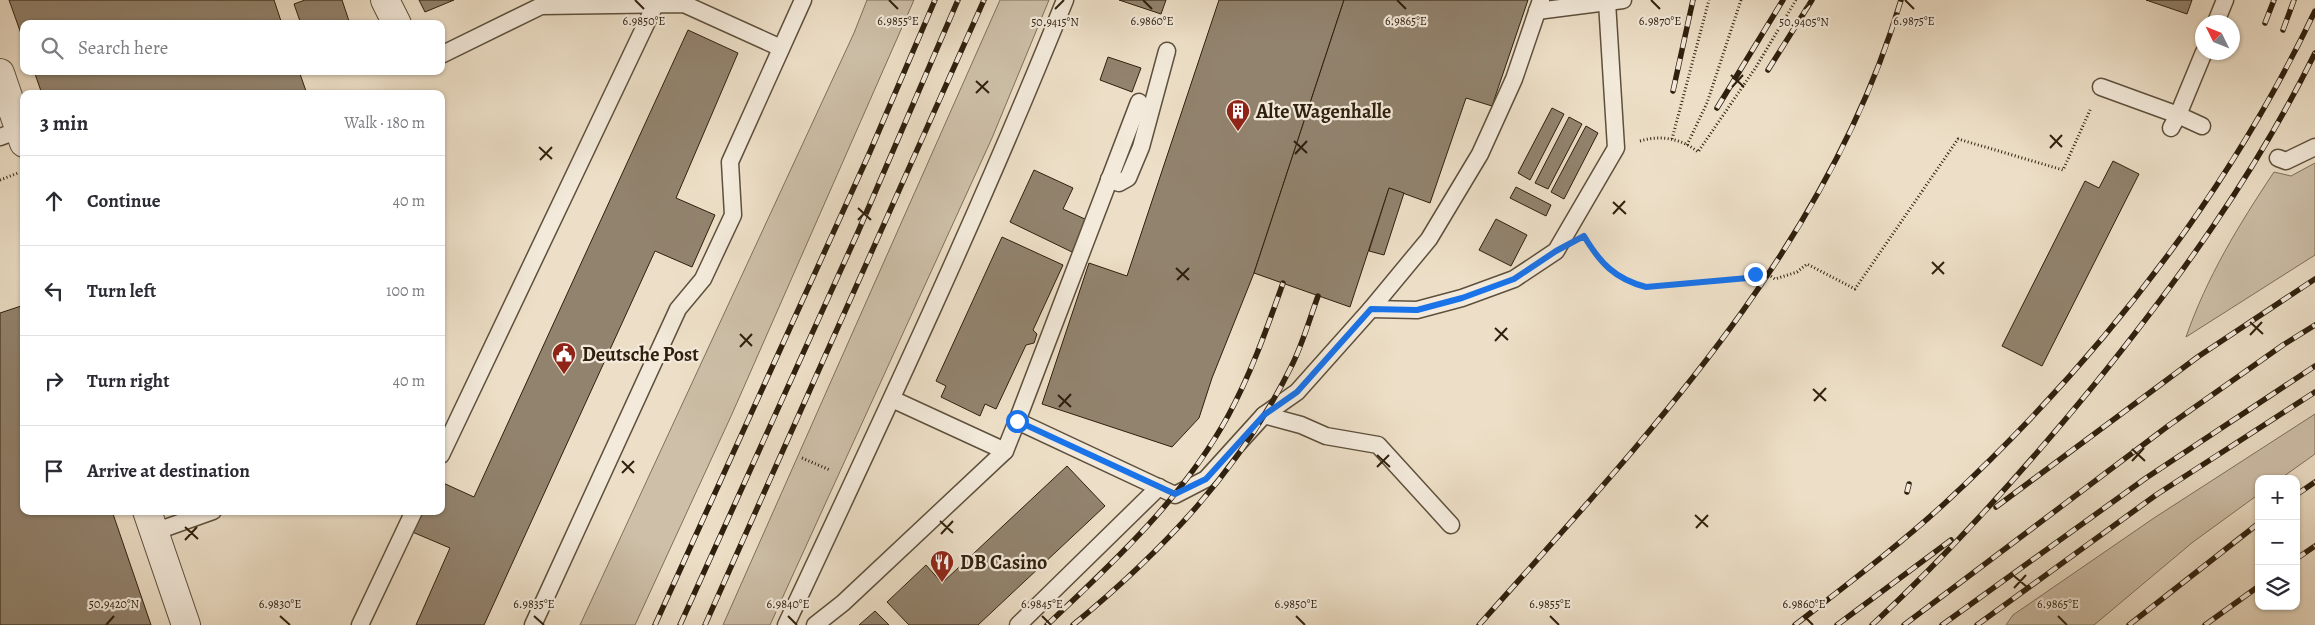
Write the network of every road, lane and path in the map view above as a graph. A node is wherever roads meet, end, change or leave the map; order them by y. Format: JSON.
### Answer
{"nodes":[{"id":1,"x":385,"y":0,"type":"edge"},
{"id":2,"x":803,"y":0,"type":"edge"},
{"id":3,"x":1065,"y":0,"type":"edge"},
{"id":4,"x":1623,"y":0,"type":"edge"},
{"id":5,"x":1709,"y":0,"type":"edge"},
{"id":6,"x":1741,"y":0,"type":"edge"},
{"id":7,"x":1796,"y":0,"type":"edge"},
{"id":8,"x":2226,"y":0,"type":"edge"},
{"id":9,"x":1607,"y":2,"type":"junction"},
{"id":10,"x":655,"y":4,"type":"junction"},
{"id":11,"x":1539,"y":6,"type":"edge"},
{"id":12,"x":2219,"y":15,"type":"edge"},
{"id":13,"x":395,"y":20,"type":"edge"},
{"id":14,"x":781,"y":48,"type":"junction"},
{"id":15,"x":1167,"y":51,"type":"dead end"},
{"id":16,"x":445,"y":53,"type":"edge"},
{"id":17,"x":2201,"y":60,"type":"edge"},
{"id":18,"x":0,"y":73,"type":"edge"},
{"id":19,"x":2101,"y":87,"type":"joint"},
{"id":20,"x":1139,"y":102,"type":"dead end"},
{"id":21,"x":2174,"y":121,"type":"junction"},
{"id":22,"x":2202,"y":126,"type":"dead end"},
{"id":23,"x":14,"y":137,"type":"edge"},
{"id":24,"x":1672,"y":139,"type":"junction"},
{"id":25,"x":1687,"y":145,"type":"junction"},
{"id":26,"x":2315,"y":147,"type":"edge"},
{"id":27,"x":1616,"y":148,"type":"junction"},
{"id":28,"x":2278,"y":158,"type":"dead end"},
{"id":29,"x":20,"y":172,"type":"edge"},
{"id":30,"x":1109,"y":179,"type":"junction"},
{"id":31,"x":0,"y":180,"type":"edge"},
{"id":32,"x":1556,"y":251,"type":"junction"},
{"id":33,"x":1371,"y":309,"type":"junction"},
{"id":34,"x":892,"y":399,"type":"junction"},
{"id":35,"x":1264,"y":415,"type":"junction"},
{"id":36,"x":1017,"y":421,"type":"junction"},
{"id":37,"x":445,"y":447,"type":"edge"},
{"id":38,"x":1005,"y":451,"type":"junction"},
{"id":39,"x":802,"y":458,"type":"dead end"},
{"id":40,"x":834,"y":472,"type":"dead end"},
{"id":41,"x":1159,"y":487,"type":"junction"},
{"id":42,"x":190,"y":515,"type":"edge"},
{"id":43,"x":412,"y":515,"type":"edge"},
{"id":44,"x":150,"y":522,"type":"edge"},
{"id":45,"x":1451,"y":525,"type":"dead end"},
{"id":46,"x":186,"y":625,"type":"edge"},
{"id":47,"x":360,"y":625,"type":"edge"},
{"id":48,"x":533,"y":625,"type":"edge"},
{"id":49,"x":786,"y":625,"type":"edge"},
{"id":50,"x":815,"y":625,"type":"edge"},
{"id":51,"x":1018,"y":625,"type":"edge"}],
"edges":[{"from":1,"to":13,"type":"street"},
{"from":2,"to":14,"type":"lane"},
{"from":3,"to":34,"type":"lane"},
{"from":4,"to":9,"type":"lane"},
{"from":5,"to":24,"type":"path"},
{"from":6,"to":25,"type":"path"},
{"from":7,"to":25,"type":"path"},
{"from":8,"to":12,"type":"lane"},
{"from":9,"to":11,"type":"lane"},
{"from":9,"to":27,"type":"lane"},
{"from":10,"to":14,"type":"lane"},
{"from":10,"to":16,"type":"lane"},
{"from":10,"to":37,"type":"lane"},
{"from":11,"to":33,"type":"lane"},
{"from":14,"to":48,"type":"lane"},
{"from":15,"to":30,"type":"lane"},
{"from":17,"to":21,"type":"lane"},
{"from":18,"to":23,"type":"street"},
{"from":19,"to":21,"type":"lane"},
{"from":19,"to":32,"type":"path"},
{"from":20,"to":30,"type":"lane"},
{"from":21,"to":22,"type":"lane"},
{"from":24,"to":25,"type":"path"},
{"from":24,"to":27,"type":"path"},
{"from":26,"to":28,"type":"lane"},
{"from":27,"to":32,"type":"lane"},
{"from":29,"to":31,"type":"path"},
{"from":30,"to":36,"type":"lane"},
{"from":32,"to":33,"type":"lane"},
{"from":33,"to":35,"type":"lane"},
{"from":34,"to":38,"type":"lane"},
{"from":34,"to":49,"type":"lane"},
{"from":35,"to":41,"type":"lane"},
{"from":35,"to":45,"type":"lane"},
{"from":36,"to":38,"type":"lane"},
{"from":36,"to":41,"type":"lane"},
{"from":38,"to":50,"type":"lane"},
{"from":39,"to":40,"type":"path"},
{"from":41,"to":51,"type":"lane"},
{"from":42,"to":44,"type":"lane"},
{"from":43,"to":47,"type":"lane"},
{"from":44,"to":46,"type":"street"}]}
